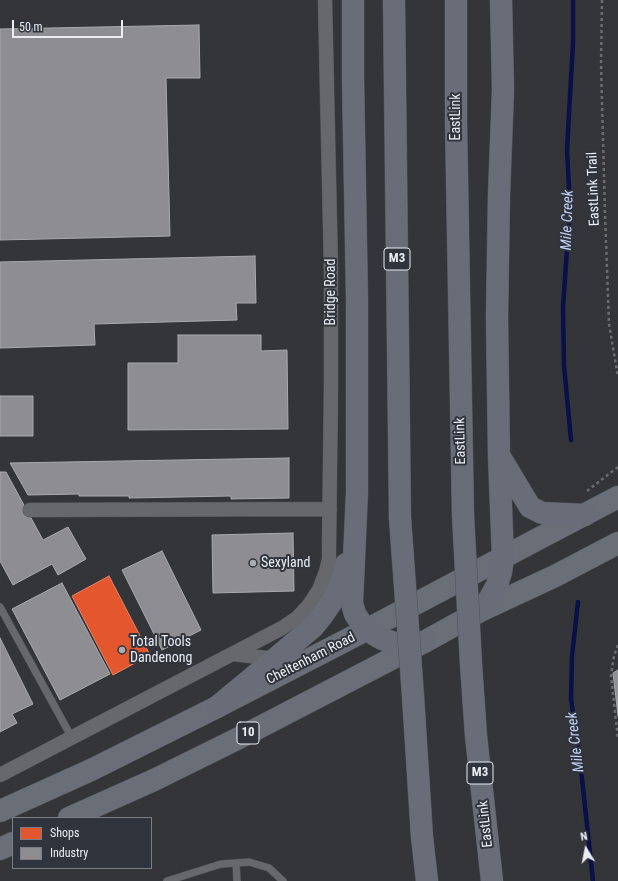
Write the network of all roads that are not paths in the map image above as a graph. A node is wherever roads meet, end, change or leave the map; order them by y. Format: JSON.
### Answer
{"nodes":[{"id":1,"x":325,"y":0,"type":"edge"},
{"id":2,"x":354,"y":0,"type":"edge"},
{"id":3,"x":394,"y":0,"type":"edge"},
{"id":4,"x":456,"y":0,"type":"edge"},
{"id":5,"x":501,"y":0,"type":"edge"},
{"id":6,"x":499,"y":456,"type":"junction"},
{"id":7,"x":357,"y":492,"type":"junction"},
{"id":8,"x":618,"y":497,"type":"edge"},
{"id":9,"x":330,"y":509,"type":"junction"},
{"id":10,"x":30,"y":510,"type":"dead end"},
{"id":11,"x":585,"y":515,"type":"junction"},
{"id":12,"x":618,"y":543,"type":"edge"},
{"id":13,"x":503,"y":558,"type":"junction"},
{"id":14,"x":0,"y":607,"type":"edge"},
{"id":15,"x":482,"y":610,"type":"junction"},
{"id":16,"x":368,"y":629,"type":"junction"},
{"id":17,"x":424,"y":642,"type":"junction"},
{"id":18,"x":233,"y":654,"type":"junction"},
{"id":19,"x":275,"y":659,"type":"junction"},
{"id":20,"x":217,"y":706,"type":"junction"},
{"id":21,"x":72,"y":738,"type":"junction"},
{"id":22,"x":0,"y":775,"type":"edge"},
{"id":23,"x":0,"y":811,"type":"edge"},
{"id":24,"x":71,"y":817,"type":"edge"},
{"id":25,"x":12,"y":843,"type":"edge"},
{"id":26,"x":0,"y":849,"type":"edge"},
{"id":27,"x":236,"y":863,"type":"junction"},
{"id":28,"x":184,"y":879,"type":"edge"},
{"id":29,"x":168,"y":881,"type":"edge"},
{"id":30,"x":237,"y":881,"type":"edge"},
{"id":31,"x":283,"y":881,"type":"edge"},
{"id":32,"x":428,"y":881,"type":"edge"},
{"id":33,"x":492,"y":881,"type":"edge"}],
"edges":[{"from":1,"to":9,"type":"street","name":"Bridge Road"},
{"from":2,"to":7,"type":"highway"},
{"from":3,"to":32,"type":"highway","number":"M3","bridge":true},
{"from":4,"to":33,"type":"highway","name":"EastLink","number":"M3","bridge":true},
{"from":5,"to":6,"type":"highway"},
{"from":6,"to":11,"type":"highway"},
{"from":6,"to":13,"type":"highway"},
{"from":7,"to":16,"type":"highway"},
{"from":7,"to":19,"type":"highway"},
{"from":8,"to":11,"type":"main road","name":"Cheltenham Road"},
{"from":9,"to":10,"type":"street"},
{"from":9,"to":18,"type":"street","name":"Bridge Road"},
{"from":11,"to":13,"type":"main road","name":"Cheltenham Road"},
{"from":12,"to":15,"type":"main road","number":"10"},
{"from":13,"to":15,"type":"highway"},
{"from":13,"to":16,"type":"main road","name":"Cheltenham Road"},
{"from":14,"to":21,"type":"lane"},
{"from":15,"to":17,"type":"main road","number":"10"},
{"from":16,"to":17,"type":"highway"},
{"from":16,"to":20,"type":"main road","name":"Cheltenham Road"},
{"from":17,"to":24,"type":"main road","number":"10"},
{"from":18,"to":19,"type":"street"},
{"from":18,"to":21,"type":"street"},
{"from":19,"to":20,"type":"highway"},
{"from":20,"to":23,"type":"main road","name":"Cheltenham Road"},
{"from":21,"to":22,"type":"street"},
{"from":25,"to":26,"type":"main road"},
{"from":27,"to":28,"type":"lane"},
{"from":27,"to":30,"type":"lane"},
{"from":27,"to":31,"type":"lane"},
{"from":28,"to":29,"type":"lane"}]}
